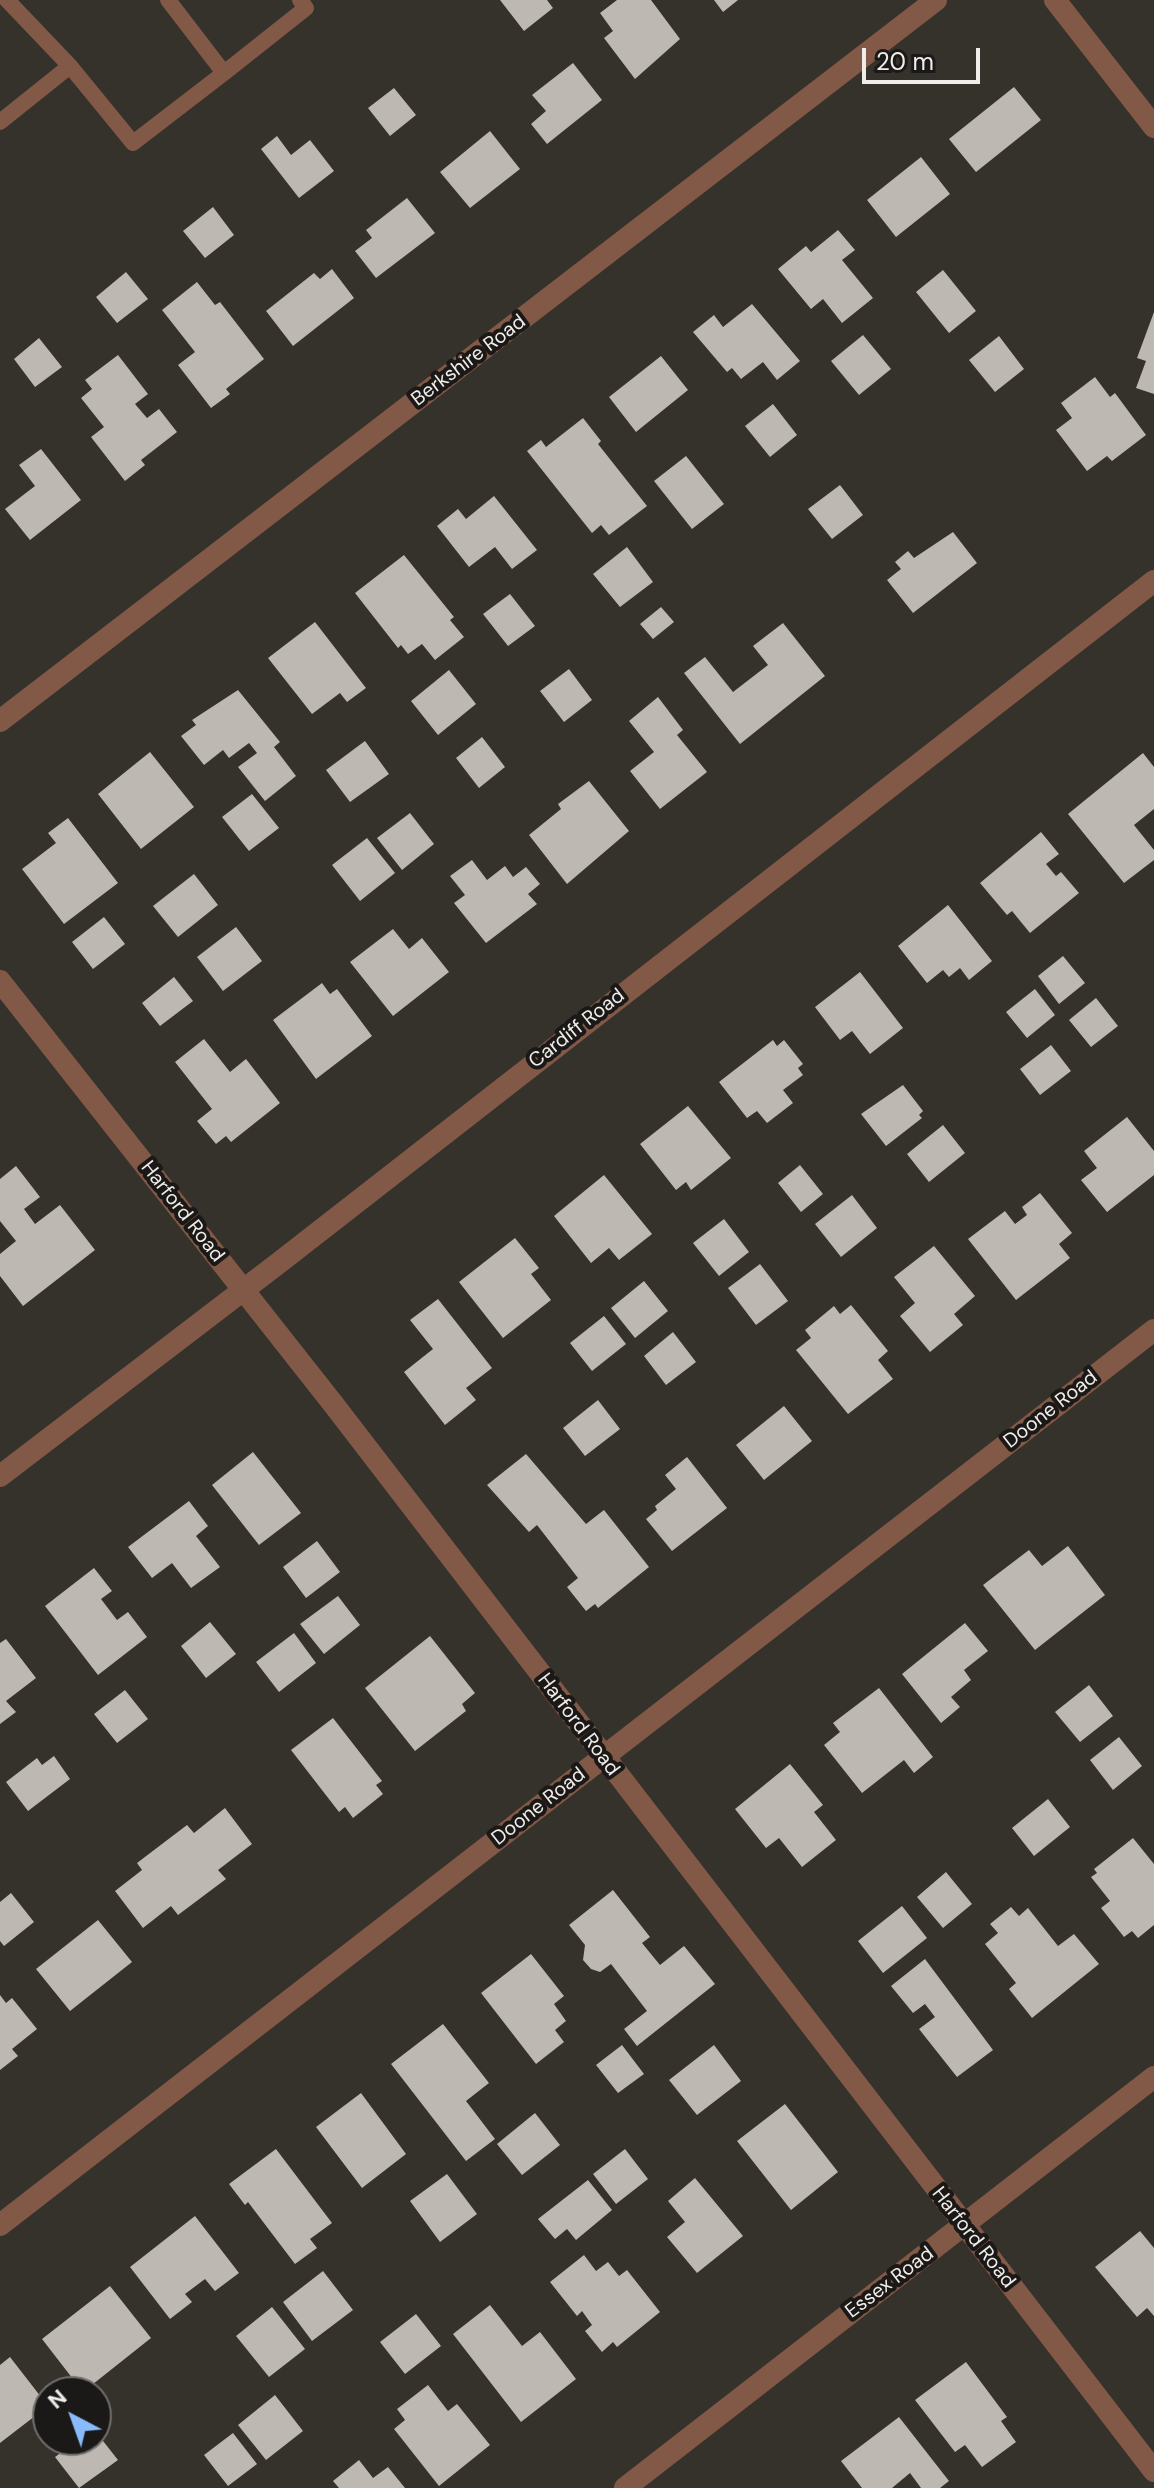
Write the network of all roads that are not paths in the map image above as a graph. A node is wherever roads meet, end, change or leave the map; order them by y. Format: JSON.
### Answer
{"nodes":[{"id":1,"x":7,"y":0,"type":"edge"},
{"id":2,"x":168,"y":0,"type":"edge"},
{"id":3,"x":936,"y":0,"type":"edge"},
{"id":4,"x":1055,"y":0,"type":"edge"},
{"id":5,"x":307,"y":3,"type":"edge"},
{"id":6,"x":70,"y":66,"type":"junction"},
{"id":7,"x":224,"y":73,"type":"junction"},
{"id":8,"x":0,"y":122,"type":"edge"},
{"id":9,"x":1154,"y":127,"type":"edge"},
{"id":10,"x":1154,"y":581,"type":"edge"},
{"id":11,"x":0,"y":721,"type":"edge"},
{"id":12,"x":0,"y":981,"type":"edge"},
{"id":13,"x":243,"y":1291,"type":"junction"},
{"id":14,"x":1154,"y":1330,"type":"edge"},
{"id":15,"x":0,"y":1476,"type":"edge"},
{"id":16,"x":602,"y":1759,"type":"junction"},
{"id":17,"x":1154,"y":2077,"type":"edge"},
{"id":18,"x":0,"y":2225,"type":"edge"},
{"id":19,"x":964,"y":2227,"type":"junction"},
{"id":20,"x":1154,"y":2471,"type":"edge"},
{"id":21,"x":625,"y":2488,"type":"edge"}],
"edges":[{"from":1,"to":6,"type":"lane"},
{"from":2,"to":7,"type":"lane"},
{"from":3,"to":11,"type":"street","name":"Berkshire Road"},
{"from":4,"to":9,"type":"street"},
{"from":5,"to":7,"type":"lane"},
{"from":6,"to":7,"type":"lane"},
{"from":6,"to":8,"type":"lane"},
{"from":10,"to":13,"type":"street","name":"Cardiff Road"},
{"from":12,"to":13,"type":"street","name":"Harford Road"},
{"from":13,"to":15,"type":"street","name":"Cardiff Road"},
{"from":13,"to":16,"type":"street","name":"Harford Road"},
{"from":14,"to":16,"type":"street","name":"Doone Road"},
{"from":16,"to":18,"type":"street","name":"Doone Road"},
{"from":16,"to":19,"type":"street","name":"Harford Road"},
{"from":17,"to":19,"type":"street","name":"Essex Road"},
{"from":19,"to":20,"type":"street","name":"Harford Road"},
{"from":19,"to":21,"type":"street","name":"Essex Road"}]}
